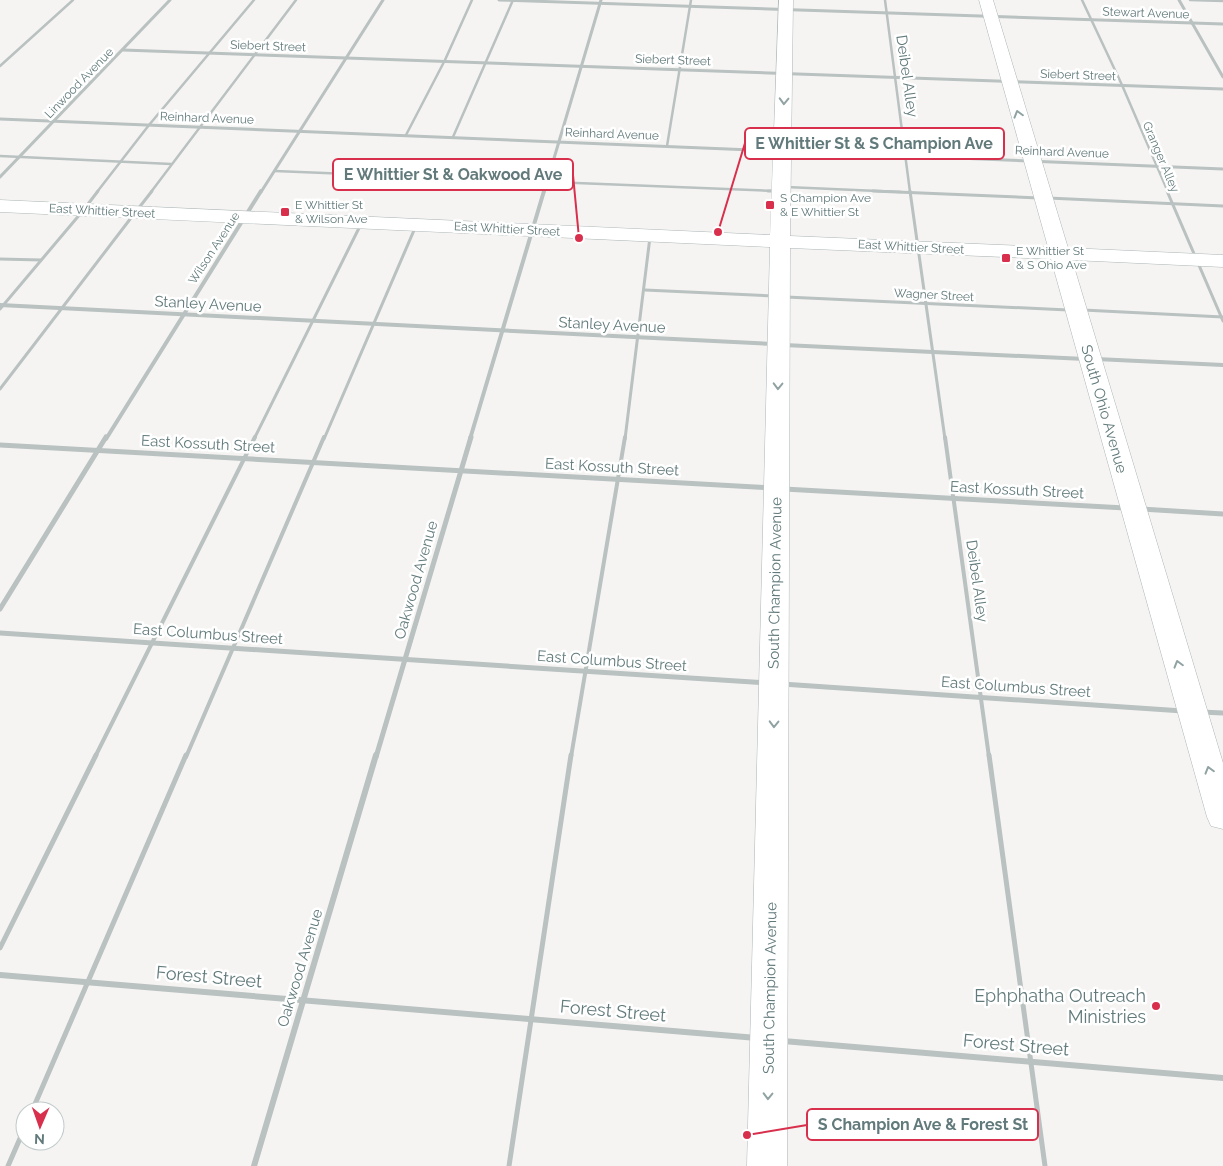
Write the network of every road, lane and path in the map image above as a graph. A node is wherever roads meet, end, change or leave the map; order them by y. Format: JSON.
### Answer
{"nodes":[{"id":1,"x":73,"y":0,"type":"edge"},
{"id":2,"x":170,"y":0,"type":"edge"},
{"id":3,"x":254,"y":0,"type":"edge"},
{"id":4,"x":296,"y":0,"type":"edge"},
{"id":5,"x":383,"y":0,"type":"edge"},
{"id":6,"x":472,"y":0,"type":"edge"},
{"id":7,"x":499,"y":0,"type":"edge"},
{"id":8,"x":513,"y":0,"type":"edge"},
{"id":9,"x":691,"y":0,"type":"edge"},
{"id":10,"x":885,"y":0,"type":"edge"},
{"id":11,"x":986,"y":0,"type":"edge"},
{"id":12,"x":1082,"y":0,"type":"edge"},
{"id":13,"x":1179,"y":0,"type":"edge"},
{"id":14,"x":1190,"y":0,"type":"edge"},
{"id":15,"x":1223,"y":1,"type":"edge"},
{"id":16,"x":601,"y":2,"type":"edge"},
{"id":17,"x":786,"y":5,"type":"edge"},
{"id":18,"x":690,"y":7,"type":"junction"},
{"id":19,"x":887,"y":13,"type":"junction"},
{"id":20,"x":991,"y":17,"type":"junction"},
{"id":21,"x":1091,"y":20,"type":"junction"},
{"id":22,"x":1192,"y":23,"type":"junction"},
{"id":23,"x":1223,"y":24,"type":"edge"},
{"id":24,"x":123,"y":50,"type":"junction"},
{"id":25,"x":211,"y":52,"type":"junction"},
{"id":26,"x":256,"y":54,"type":"junction"},
{"id":27,"x":347,"y":57,"type":"junction"},
{"id":28,"x":445,"y":60,"type":"junction"},
{"id":29,"x":485,"y":62,"type":"junction"},
{"id":30,"x":582,"y":65,"type":"junction"},
{"id":31,"x":0,"y":66,"type":"edge"},
{"id":32,"x":681,"y":69,"type":"junction"},
{"id":33,"x":785,"y":73,"type":"junction"},
{"id":34,"x":895,"y":77,"type":"junction"},
{"id":35,"x":1223,"y":77,"type":"edge"},
{"id":36,"x":1009,"y":81,"type":"junction"},
{"id":37,"x":1122,"y":85,"type":"junction"},
{"id":38,"x":1223,"y":89,"type":"edge"},
{"id":39,"x":0,"y":119,"type":"edge"},
{"id":40,"x":54,"y":121,"type":"junction"},
{"id":41,"x":149,"y":125,"type":"junction"},
{"id":42,"x":200,"y":127,"type":"junction"},
{"id":43,"x":300,"y":131,"type":"junction"},
{"id":44,"x":406,"y":135,"type":"junction"},
{"id":45,"x":453,"y":137,"type":"junction"},
{"id":46,"x":559,"y":142,"type":"junction"},
{"id":47,"x":667,"y":146,"type":"junction"},
{"id":48,"x":782,"y":151,"type":"junction"},
{"id":49,"x":0,"y":156,"type":"edge"},
{"id":50,"x":906,"y":156,"type":"junction"},
{"id":51,"x":19,"y":157,"type":"junction"},
{"id":52,"x":1032,"y":161,"type":"junction"},
{"id":53,"x":121,"y":162,"type":"junction"},
{"id":54,"x":171,"y":164,"type":"junction"},
{"id":55,"x":1154,"y":166,"type":"junction"},
{"id":56,"x":1223,"y":168,"type":"edge"},
{"id":57,"x":275,"y":171,"type":"junction"},
{"id":58,"x":0,"y":177,"type":"edge"},
{"id":59,"x":548,"y":182,"type":"junction"},
{"id":60,"x":781,"y":189,"type":"junction"},
{"id":61,"x":910,"y":192,"type":"junction"},
{"id":62,"x":1043,"y":198,"type":"junction"},
{"id":63,"x":1172,"y":204,"type":"junction"},
{"id":64,"x":0,"y":206,"type":"edge"},
{"id":65,"x":1223,"y":206,"type":"edge"},
{"id":66,"x":84,"y":210,"type":"junction"},
{"id":67,"x":135,"y":212,"type":"junction"},
{"id":68,"x":246,"y":217,"type":"junction"},
{"id":69,"x":362,"y":222,"type":"junction"},
{"id":70,"x":417,"y":225,"type":"junction"},
{"id":71,"x":534,"y":230,"type":"junction"},
{"id":72,"x":650,"y":235,"type":"junction"},
{"id":73,"x":781,"y":241,"type":"junction"},
{"id":74,"x":917,"y":247,"type":"junction"},
{"id":75,"x":1058,"y":253,"type":"junction"},
{"id":76,"x":0,"y":259,"type":"edge"},
{"id":77,"x":1197,"y":259,"type":"junction"},
{"id":78,"x":40,"y":260,"type":"junction"},
{"id":79,"x":1223,"y":260,"type":"edge"},
{"id":80,"x":645,"y":290,"type":"junction"},
{"id":81,"x":781,"y":296,"type":"junction"},
{"id":82,"x":924,"y":303,"type":"junction"},
{"id":83,"x":1,"y":307,"type":"edge"},
{"id":84,"x":61,"y":308,"type":"junction"},
{"id":85,"x":1075,"y":310,"type":"junction"},
{"id":86,"x":183,"y":314,"type":"junction"},
{"id":87,"x":1222,"y":318,"type":"edge"},
{"id":88,"x":313,"y":321,"type":"junction"},
{"id":89,"x":374,"y":324,"type":"junction"},
{"id":90,"x":503,"y":330,"type":"junction"},
{"id":91,"x":639,"y":337,"type":"junction"},
{"id":92,"x":779,"y":344,"type":"junction"},
{"id":93,"x":932,"y":352,"type":"junction"},
{"id":94,"x":1089,"y":359,"type":"junction"},
{"id":95,"x":1223,"y":366,"type":"edge"},
{"id":96,"x":0,"y":390,"type":"edge"},
{"id":97,"x":0,"y":445,"type":"edge"},
{"id":98,"x":99,"y":450,"type":"junction"},
{"id":99,"x":244,"y":459,"type":"junction"},
{"id":100,"x":314,"y":462,"type":"junction"},
{"id":101,"x":460,"y":471,"type":"junction"},
{"id":102,"x":619,"y":480,"type":"junction"},
{"id":103,"x":777,"y":488,"type":"junction"},
{"id":104,"x":954,"y":498,"type":"junction"},
{"id":105,"x":1133,"y":509,"type":"junction"},
{"id":106,"x":1223,"y":514,"type":"edge"},
{"id":107,"x":0,"y":609,"type":"edge"},
{"id":108,"x":0,"y":633,"type":"edge"},
{"id":109,"x":153,"y":643,"type":"junction"},
{"id":110,"x":233,"y":648,"type":"junction"},
{"id":111,"x":406,"y":660,"type":"junction"},
{"id":112,"x":584,"y":671,"type":"junction"},
{"id":113,"x":774,"y":684,"type":"junction"},
{"id":114,"x":981,"y":698,"type":"junction"},
{"id":115,"x":1192,"y":711,"type":"junction"},
{"id":116,"x":1223,"y":713,"type":"edge"},
{"id":117,"x":1223,"y":817,"type":"edge"},
{"id":118,"x":0,"y":948,"type":"edge"},
{"id":119,"x":0,"y":975,"type":"edge"},
{"id":120,"x":88,"y":982,"type":"junction"},
{"id":121,"x":304,"y":1000,"type":"junction"},
{"id":122,"x":531,"y":1019,"type":"junction"},
{"id":123,"x":769,"y":1040,"type":"junction"},
{"id":124,"x":1030,"y":1062,"type":"junction"},
{"id":125,"x":1223,"y":1078,"type":"edge"},
{"id":126,"x":36,"y":1101,"type":"edge"},
{"id":127,"x":15,"y":1150,"type":"edge"},
{"id":128,"x":8,"y":1166,"type":"edge"},
{"id":129,"x":254,"y":1166,"type":"edge"},
{"id":130,"x":509,"y":1166,"type":"edge"},
{"id":131,"x":767,"y":1166,"type":"edge"},
{"id":132,"x":1045,"y":1166,"type":"edge"}],
"edges":[{"from":1,"to":31,"type":"lane"},
{"from":2,"to":24,"type":"street","name":"Linwood Avenue"},
{"from":3,"to":25,"type":"lane"},
{"from":4,"to":26,"type":"lane"},
{"from":5,"to":27,"type":"street","name":"Wilson Avenue"},
{"from":6,"to":28,"type":"lane"},
{"from":7,"to":8,"type":"street","name":"Stewart Avenue"},
{"from":8,"to":16,"type":"street","name":"Stewart Avenue"},
{"from":8,"to":29,"type":"lane"},
{"from":9,"to":18,"type":"lane"},
{"from":10,"to":19,"type":"lane","name":"Deibel Alley"},
{"from":11,"to":20,"type":"street","name":"South Ohio Avenue"},
{"from":12,"to":21,"type":"lane","name":"Granger Alley"},
{"from":13,"to":22,"type":"street"},
{"from":14,"to":15,"type":"lane"},
{"from":16,"to":18,"type":"street","name":"Stewart Avenue"},
{"from":16,"to":30,"type":"street","name":"Oakwood Avenue"},
{"from":17,"to":18,"type":"street","name":"Stewart Avenue"},
{"from":17,"to":19,"type":"street","name":"Stewart Avenue"},
{"from":17,"to":33,"type":"street","name":"South Champion Avenue"},
{"from":18,"to":32,"type":"lane"},
{"from":19,"to":20,"type":"street","name":"Stewart Avenue"},
{"from":19,"to":34,"type":"lane","name":"Deibel Alley"},
{"from":20,"to":21,"type":"street","name":"Stewart Avenue"},
{"from":20,"to":36,"type":"street","name":"South Ohio Avenue"},
{"from":21,"to":22,"type":"street","name":"Stewart Avenue"},
{"from":21,"to":37,"type":"lane","name":"Granger Alley"},
{"from":22,"to":23,"type":"street","name":"Stewart Avenue"},
{"from":22,"to":35,"type":"street"},
{"from":24,"to":25,"type":"street","name":"Siebert Street"},
{"from":24,"to":40,"type":"street","name":"Linwood Avenue"},
{"from":25,"to":26,"type":"street","name":"Siebert Street"},
{"from":25,"to":41,"type":"lane"},
{"from":26,"to":27,"type":"street","name":"Siebert Street"},
{"from":26,"to":42,"type":"lane"},
{"from":27,"to":28,"type":"street","name":"Siebert Street"},
{"from":27,"to":43,"type":"street","name":"Wilson Avenue"},
{"from":28,"to":29,"type":"street","name":"Siebert Street"},
{"from":28,"to":44,"type":"lane"},
{"from":29,"to":30,"type":"street","name":"Siebert Street"},
{"from":29,"to":45,"type":"lane"},
{"from":30,"to":32,"type":"street","name":"Siebert Street"},
{"from":30,"to":46,"type":"street","name":"Oakwood Avenue"},
{"from":32,"to":33,"type":"street","name":"Siebert Street"},
{"from":32,"to":47,"type":"lane"},
{"from":33,"to":34,"type":"street","name":"Siebert Street"},
{"from":33,"to":48,"type":"street","name":"South Champion Avenue","one_way":true},
{"from":34,"to":36,"type":"street","name":"Siebert Street"},
{"from":34,"to":50,"type":"lane","name":"Deibel Alley"},
{"from":36,"to":37,"type":"street","name":"Siebert Street"},
{"from":52,"to":36,"type":"street","name":"South Ohio Avenue","one_way":true},
{"from":37,"to":38,"type":"street","name":"Siebert Street"},
{"from":37,"to":55,"type":"lane","name":"Granger Alley"},
{"from":39,"to":40,"type":"street","name":"Reinhard Avenue"},
{"from":40,"to":41,"type":"street","name":"Reinhard Avenue"},
{"from":40,"to":51,"type":"street","name":"Linwood Avenue"},
{"from":41,"to":42,"type":"street","name":"Reinhard Avenue"},
{"from":41,"to":53,"type":"lane"},
{"from":42,"to":43,"type":"street","name":"Reinhard Avenue"},
{"from":42,"to":54,"type":"lane"},
{"from":43,"to":44,"type":"street","name":"Reinhard Avenue"},
{"from":43,"to":57,"type":"street","name":"Wilson Avenue"},
{"from":44,"to":45,"type":"street","name":"Reinhard Avenue"},
{"from":45,"to":46,"type":"street","name":"Reinhard Avenue"},
{"from":46,"to":47,"type":"street","name":"Reinhard Avenue"},
{"from":46,"to":59,"type":"street","name":"Oakwood Avenue"},
{"from":47,"to":48,"type":"street","name":"Reinhard Avenue"},
{"from":48,"to":50,"type":"street","name":"Reinhard Avenue"},
{"from":48,"to":60,"type":"street","name":"South Champion Avenue"},
{"from":49,"to":51,"type":"lane"},
{"from":50,"to":52,"type":"street","name":"Reinhard Avenue"},
{"from":50,"to":61,"type":"lane","name":"Deibel Alley"},
{"from":51,"to":53,"type":"lane"},
{"from":51,"to":58,"type":"street","name":"Linwood Avenue"},
{"from":52,"to":55,"type":"street","name":"Reinhard Avenue"},
{"from":52,"to":62,"type":"street","name":"South Ohio Avenue"},
{"from":53,"to":54,"type":"lane"},
{"from":53,"to":66,"type":"lane"},
{"from":54,"to":67,"type":"lane"},
{"from":55,"to":56,"type":"street","name":"Reinhard Avenue"},
{"from":55,"to":63,"type":"lane","name":"Granger Alley"},
{"from":57,"to":59,"type":"lane"},
{"from":57,"to":68,"type":"street","name":"Wilson Avenue"},
{"from":59,"to":60,"type":"lane"},
{"from":59,"to":71,"type":"street","name":"Oakwood Avenue"},
{"from":60,"to":61,"type":"lane"},
{"from":60,"to":73,"type":"street","name":"South Champion Avenue"},
{"from":61,"to":62,"type":"lane"},
{"from":61,"to":74,"type":"lane","name":"Deibel Alley"},
{"from":62,"to":63,"type":"lane"},
{"from":62,"to":75,"type":"street","name":"South Ohio Avenue"},
{"from":63,"to":65,"type":"lane"},
{"from":63,"to":77,"type":"lane","name":"Granger Alley"},
{"from":64,"to":66,"type":"street","name":"East Whittier Street"},
{"from":66,"to":67,"type":"street","name":"East Whittier Street"},
{"from":66,"to":78,"type":"lane"},
{"from":67,"to":68,"type":"street","name":"East Whittier Street"},
{"from":67,"to":84,"type":"lane"},
{"from":68,"to":69,"type":"street","name":"East Whittier Street"},
{"from":68,"to":86,"type":"street","name":"Wilson Avenue"},
{"from":69,"to":70,"type":"street","name":"East Whittier Street"},
{"from":69,"to":88,"type":"lane"},
{"from":70,"to":71,"type":"street","name":"East Whittier Street"},
{"from":70,"to":89,"type":"lane"},
{"from":71,"to":72,"type":"street","name":"East Whittier Street"},
{"from":71,"to":90,"type":"street","name":"Oakwood Avenue"},
{"from":72,"to":73,"type":"street","name":"East Whittier Street"},
{"from":72,"to":80,"type":"lane"},
{"from":73,"to":74,"type":"street","name":"East Whittier Street"},
{"from":73,"to":81,"type":"street","name":"South Champion Avenue"},
{"from":74,"to":75,"type":"street","name":"East Whittier Street"},
{"from":74,"to":82,"type":"lane","name":"Deibel Alley"},
{"from":75,"to":77,"type":"street","name":"East Whittier Street"},
{"from":75,"to":85,"type":"street","name":"South Ohio Avenue"},
{"from":76,"to":78,"type":"lane"},
{"from":77,"to":79,"type":"street","name":"East Whittier Street"},
{"from":77,"to":87,"type":"lane","name":"Granger Alley"},
{"from":78,"to":83,"type":"lane"},
{"from":80,"to":81,"type":"lane","name":"Wagner Street"},
{"from":80,"to":91,"type":"lane"},
{"from":81,"to":82,"type":"lane","name":"Wagner Street"},
{"from":81,"to":92,"type":"street","name":"South Champion Avenue"},
{"from":82,"to":85,"type":"lane","name":"Wagner Street"},
{"from":82,"to":93,"type":"lane","name":"Deibel Alley"},
{"from":83,"to":84,"type":"street","name":"Stanley Avenue"},
{"from":84,"to":86,"type":"street","name":"Stanley Avenue"},
{"from":84,"to":96,"type":"lane"},
{"from":85,"to":87,"type":"lane","name":"Wagner Street"},
{"from":85,"to":94,"type":"street","name":"South Ohio Avenue"},
{"from":86,"to":88,"type":"street","name":"Stanley Avenue"},
{"from":86,"to":98,"type":"street","name":"Wilson Avenue"},
{"from":88,"to":89,"type":"street","name":"Stanley Avenue"},
{"from":88,"to":99,"type":"lane"},
{"from":89,"to":90,"type":"street","name":"Stanley Avenue"},
{"from":89,"to":100,"type":"lane"},
{"from":90,"to":91,"type":"street","name":"Stanley Avenue"},
{"from":90,"to":101,"type":"street","name":"Oakwood Avenue"},
{"from":91,"to":92,"type":"street","name":"Stanley Avenue"},
{"from":91,"to":102,"type":"lane"},
{"from":92,"to":93,"type":"street","name":"Stanley Avenue"},
{"from":92,"to":103,"type":"street","name":"South Champion Avenue","one_way":true},
{"from":93,"to":94,"type":"street","name":"Stanley Avenue"},
{"from":93,"to":104,"type":"lane","name":"Deibel Alley"},
{"from":94,"to":95,"type":"street","name":"Stanley Avenue"},
{"from":94,"to":105,"type":"street","name":"South Ohio Avenue"},
{"from":97,"to":98,"type":"street","name":"East Kossuth Street"},
{"from":98,"to":99,"type":"street","name":"East Kossuth Street"},
{"from":98,"to":107,"type":"street","name":"Wilson Avenue"},
{"from":99,"to":100,"type":"street","name":"East Kossuth Street"},
{"from":99,"to":109,"type":"lane"},
{"from":100,"to":101,"type":"street","name":"East Kossuth Street"},
{"from":100,"to":110,"type":"lane"},
{"from":101,"to":102,"type":"street","name":"East Kossuth Street"},
{"from":101,"to":111,"type":"street","name":"Oakwood Avenue"},
{"from":102,"to":103,"type":"street","name":"East Kossuth Street"},
{"from":102,"to":112,"type":"lane"},
{"from":103,"to":104,"type":"street","name":"East Kossuth Street"},
{"from":103,"to":113,"type":"street","name":"South Champion Avenue"},
{"from":104,"to":105,"type":"street","name":"East Kossuth Street"},
{"from":104,"to":114,"type":"lane","name":"Deibel Alley"},
{"from":105,"to":106,"type":"street","name":"East Kossuth Street"},
{"from":115,"to":105,"type":"street","name":"South Ohio Avenue","one_way":true},
{"from":108,"to":109,"type":"street","name":"East Columbus Street"},
{"from":109,"to":110,"type":"street","name":"East Columbus Street"},
{"from":109,"to":118,"type":"lane"},
{"from":110,"to":111,"type":"street","name":"East Columbus Street"},
{"from":110,"to":120,"type":"lane"},
{"from":111,"to":112,"type":"street","name":"East Columbus Street"},
{"from":111,"to":121,"type":"street","name":"Oakwood Avenue"},
{"from":112,"to":113,"type":"street","name":"East Columbus Street"},
{"from":112,"to":122,"type":"lane"},
{"from":113,"to":114,"type":"street","name":"East Columbus Street"},
{"from":113,"to":123,"type":"street","name":"South Champion Avenue","one_way":true},
{"from":114,"to":115,"type":"street","name":"East Columbus Street"},
{"from":114,"to":124,"type":"lane","name":"Deibel Alley"},
{"from":115,"to":116,"type":"street","name":"East Columbus Street"},
{"from":117,"to":115,"type":"street","name":"South Ohio Avenue","one_way":true},
{"from":119,"to":120,"type":"street","name":"Forest Street"},
{"from":120,"to":121,"type":"street","name":"Forest Street"},
{"from":120,"to":126,"type":"lane"},
{"from":121,"to":122,"type":"street","name":"Forest Street"},
{"from":121,"to":129,"type":"street","name":"Oakwood Avenue"},
{"from":122,"to":123,"type":"street","name":"Forest Street"},
{"from":122,"to":130,"type":"lane"},
{"from":123,"to":124,"type":"street","name":"Forest Street"},
{"from":123,"to":131,"type":"street","name":"South Champion Avenue","one_way":true},
{"from":124,"to":125,"type":"street","name":"Forest Street"},
{"from":124,"to":132,"type":"lane","name":"Deibel Alley"},
{"from":127,"to":128,"type":"lane"}]}
